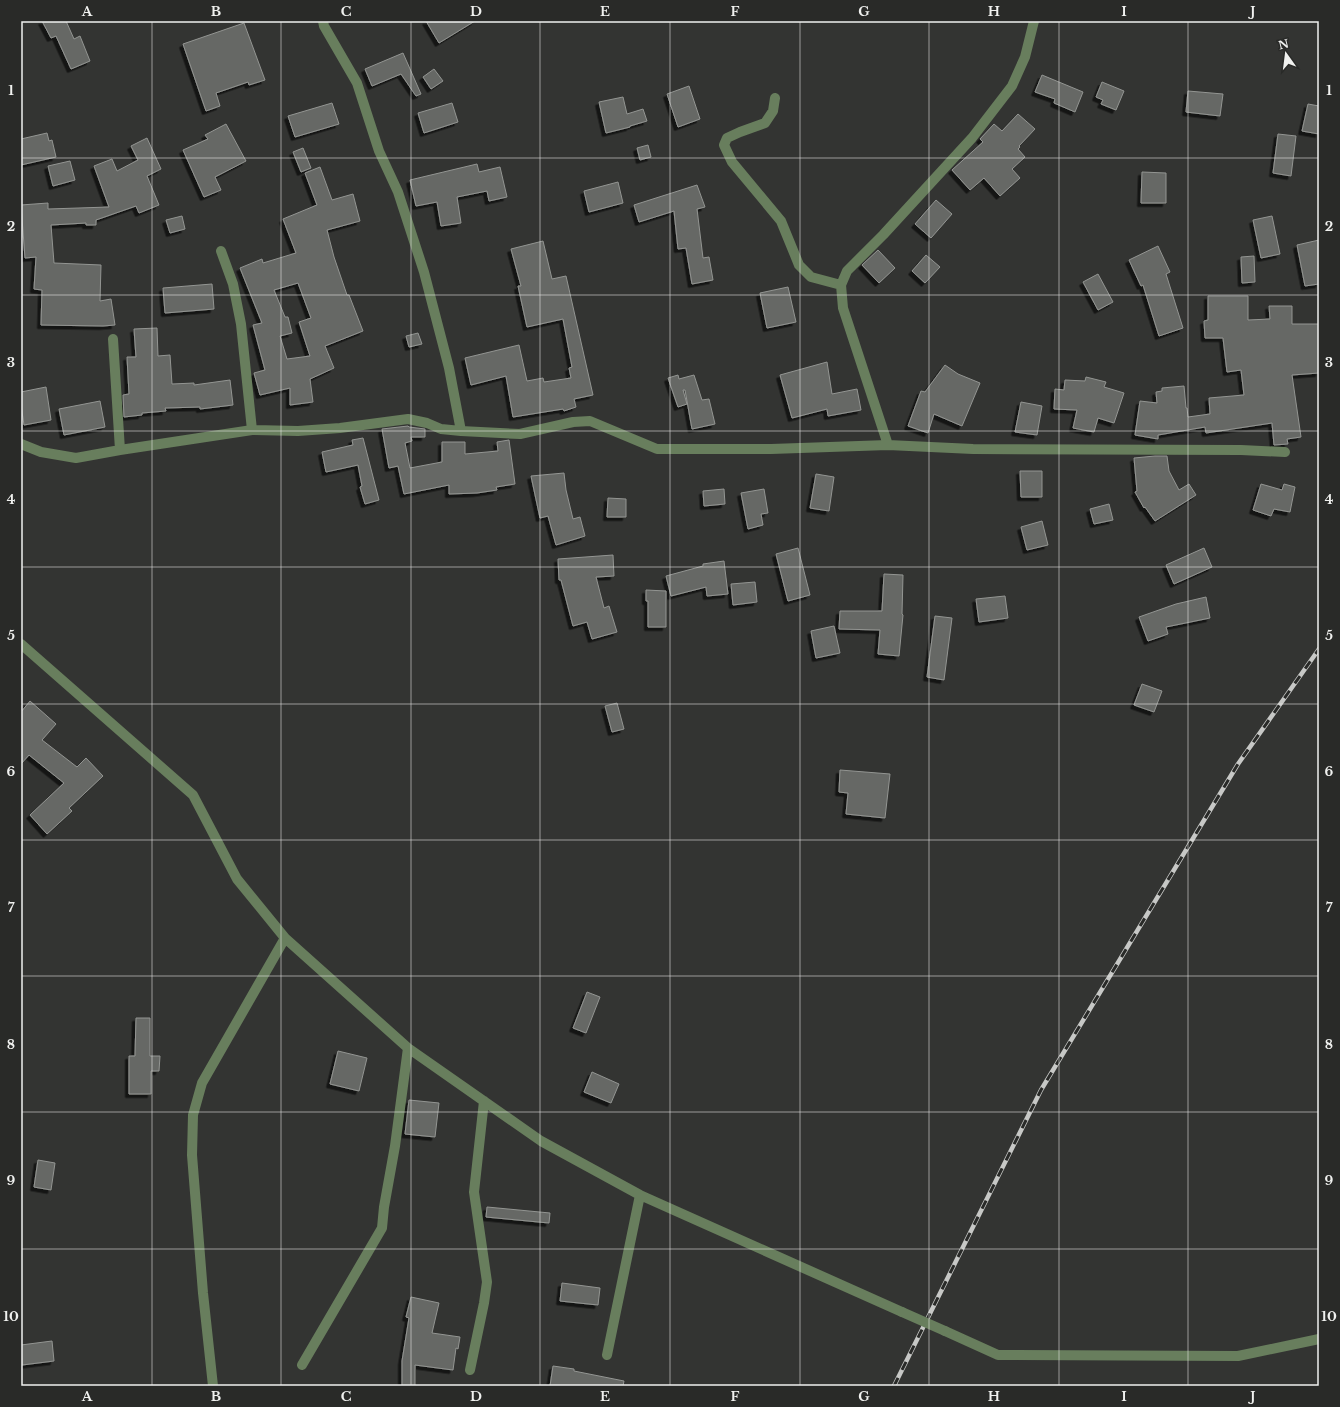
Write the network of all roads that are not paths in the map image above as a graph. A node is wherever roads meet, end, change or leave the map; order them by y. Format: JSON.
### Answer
{"nodes":[{"id":1,"x":323,"y":21,"type":"edge"},
{"id":2,"x":1034,"y":21,"type":"edge"},
{"id":3,"x":775,"y":98,"type":"dead end"},
{"id":4,"x":221,"y":251,"type":"dead end"},
{"id":5,"x":841,"y":285,"type":"junction"},
{"id":6,"x":113,"y":338,"type":"dead end"},
{"id":7,"x":252,"y":430,"type":"junction"},
{"id":8,"x":461,"y":431,"type":"junction"},
{"id":9,"x":21,"y":444,"type":"edge"},
{"id":10,"x":888,"y":445,"type":"junction"},
{"id":11,"x":120,"y":450,"type":"junction"},
{"id":12,"x":1285,"y":452,"type":"dead end"},
{"id":13,"x":21,"y":644,"type":"edge"},
{"id":14,"x":285,"y":938,"type":"junction"},
{"id":15,"x":408,"y":1048,"type":"junction"},
{"id":16,"x":484,"y":1101,"type":"junction"},
{"id":17,"x":640,"y":1195,"type":"junction"},
{"id":18,"x":1319,"y":1339,"type":"edge"},
{"id":19,"x":607,"y":1354,"type":"dead end"},
{"id":20,"x":302,"y":1365,"type":"dead end"},
{"id":21,"x":470,"y":1370,"type":"dead end"},
{"id":22,"x":213,"y":1386,"type":"edge"}],
"edges":[{"from":1,"to":8,"type":"street"},
{"from":2,"to":5,"type":"street"},
{"from":3,"to":5,"type":"street"},
{"from":4,"to":7,"type":"street"},
{"from":5,"to":10,"type":"street"},
{"from":6,"to":11,"type":"street"},
{"from":7,"to":8,"type":"street"},
{"from":7,"to":11,"type":"street"},
{"from":8,"to":10,"type":"street"},
{"from":9,"to":11,"type":"street"},
{"from":10,"to":12,"type":"street"},
{"from":13,"to":14,"type":"street"},
{"from":14,"to":15,"type":"street"},
{"from":14,"to":22,"type":"street"},
{"from":15,"to":16,"type":"street"},
{"from":15,"to":20,"type":"street"},
{"from":16,"to":17,"type":"street"},
{"from":16,"to":21,"type":"street"},
{"from":17,"to":18,"type":"street","bridge":true},
{"from":17,"to":19,"type":"street"}]}
